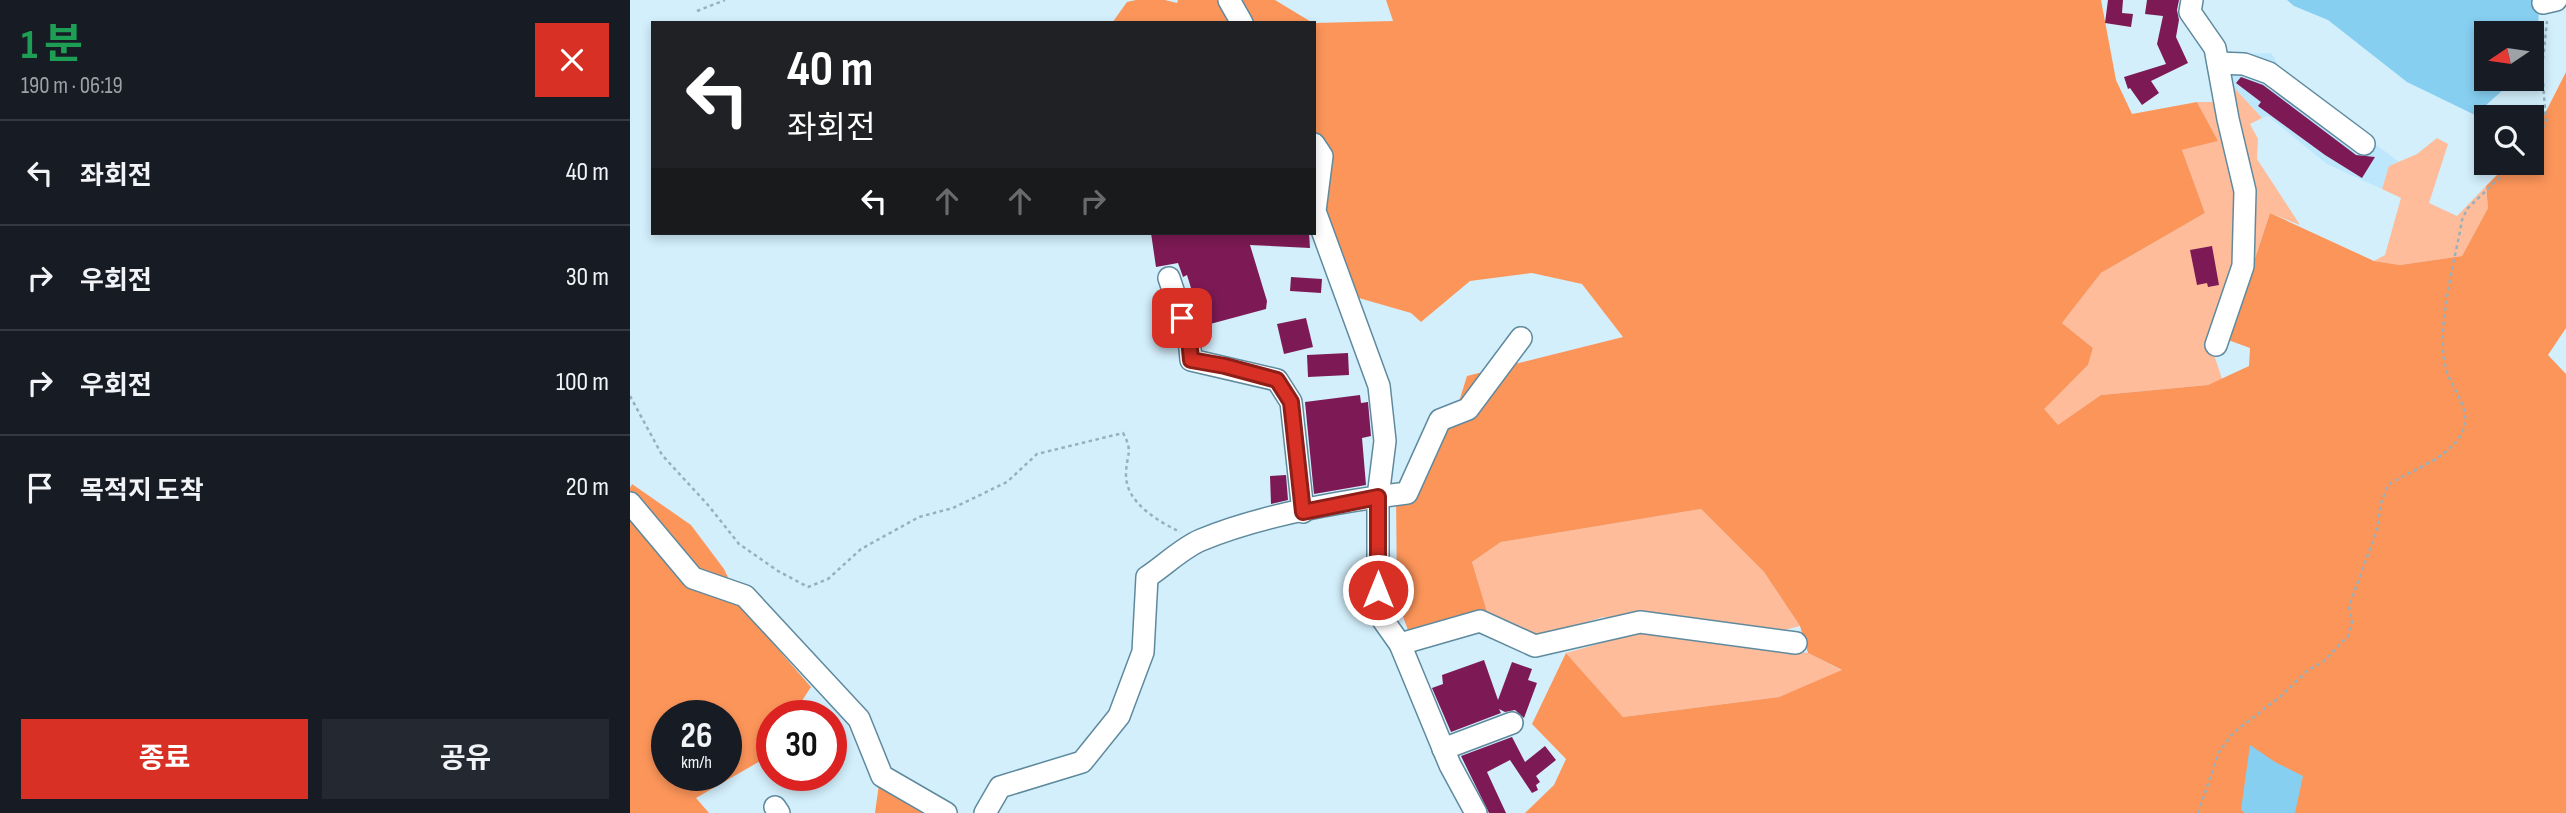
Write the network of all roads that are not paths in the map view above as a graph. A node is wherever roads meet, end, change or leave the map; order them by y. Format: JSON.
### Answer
{"nodes":[{"id":1,"x":1229,"y":0,"type":"edge"},
{"id":2,"x":2192,"y":0,"type":"edge"},
{"id":3,"x":2553,"y":1,"type":"edge"},
{"id":4,"x":2566,"y":8,"type":"edge"},
{"id":5,"x":1241,"y":21,"type":"edge"},
{"id":6,"x":2218,"y":63,"type":"junction"},
{"id":7,"x":2364,"y":144,"type":"dead end"},
{"id":8,"x":1316,"y":147,"type":"edge"},
{"id":9,"x":1316,"y":203,"type":"edge"},
{"id":10,"x":1316,"y":214,"type":"edge"},
{"id":11,"x":1169,"y":278,"type":"dead end"},
{"id":12,"x":1521,"y":338,"type":"dead end"},
{"id":13,"x":2216,"y":345,"type":"dead end"},
{"id":14,"x":1378,"y":497,"type":"junction"},
{"id":15,"x":630,"y":503,"type":"edge"},
{"id":16,"x":1303,"y":512,"type":"junction"},
{"id":17,"x":1796,"y":643,"type":"dead end"},
{"id":18,"x":1400,"y":644,"type":"junction"},
{"id":19,"x":1512,"y":723,"type":"dead end"},
{"id":20,"x":1443,"y":749,"type":"junction"},
{"id":21,"x":946,"y":813,"type":"edge"},
{"id":22,"x":985,"y":813,"type":"edge"},
{"id":23,"x":1476,"y":813,"type":"edge"}],
"edges":[{"from":1,"to":5,"type":"street"},
{"from":2,"to":6,"type":"street"},
{"from":3,"to":4,"type":"street"},
{"from":6,"to":7,"type":"street"},
{"from":6,"to":13,"type":"street"},
{"from":8,"to":9,"type":"street"},
{"from":10,"to":14,"type":"street"},
{"from":11,"to":16,"type":"street"},
{"from":12,"to":14,"type":"street"},
{"from":14,"to":16,"type":"street"},
{"from":14,"to":18,"type":"street"},
{"from":15,"to":21,"type":"street"},
{"from":16,"to":22,"type":"street"},
{"from":17,"to":18,"type":"street"},
{"from":18,"to":20,"type":"street"},
{"from":19,"to":20,"type":"street"},
{"from":20,"to":23,"type":"street"}]}
